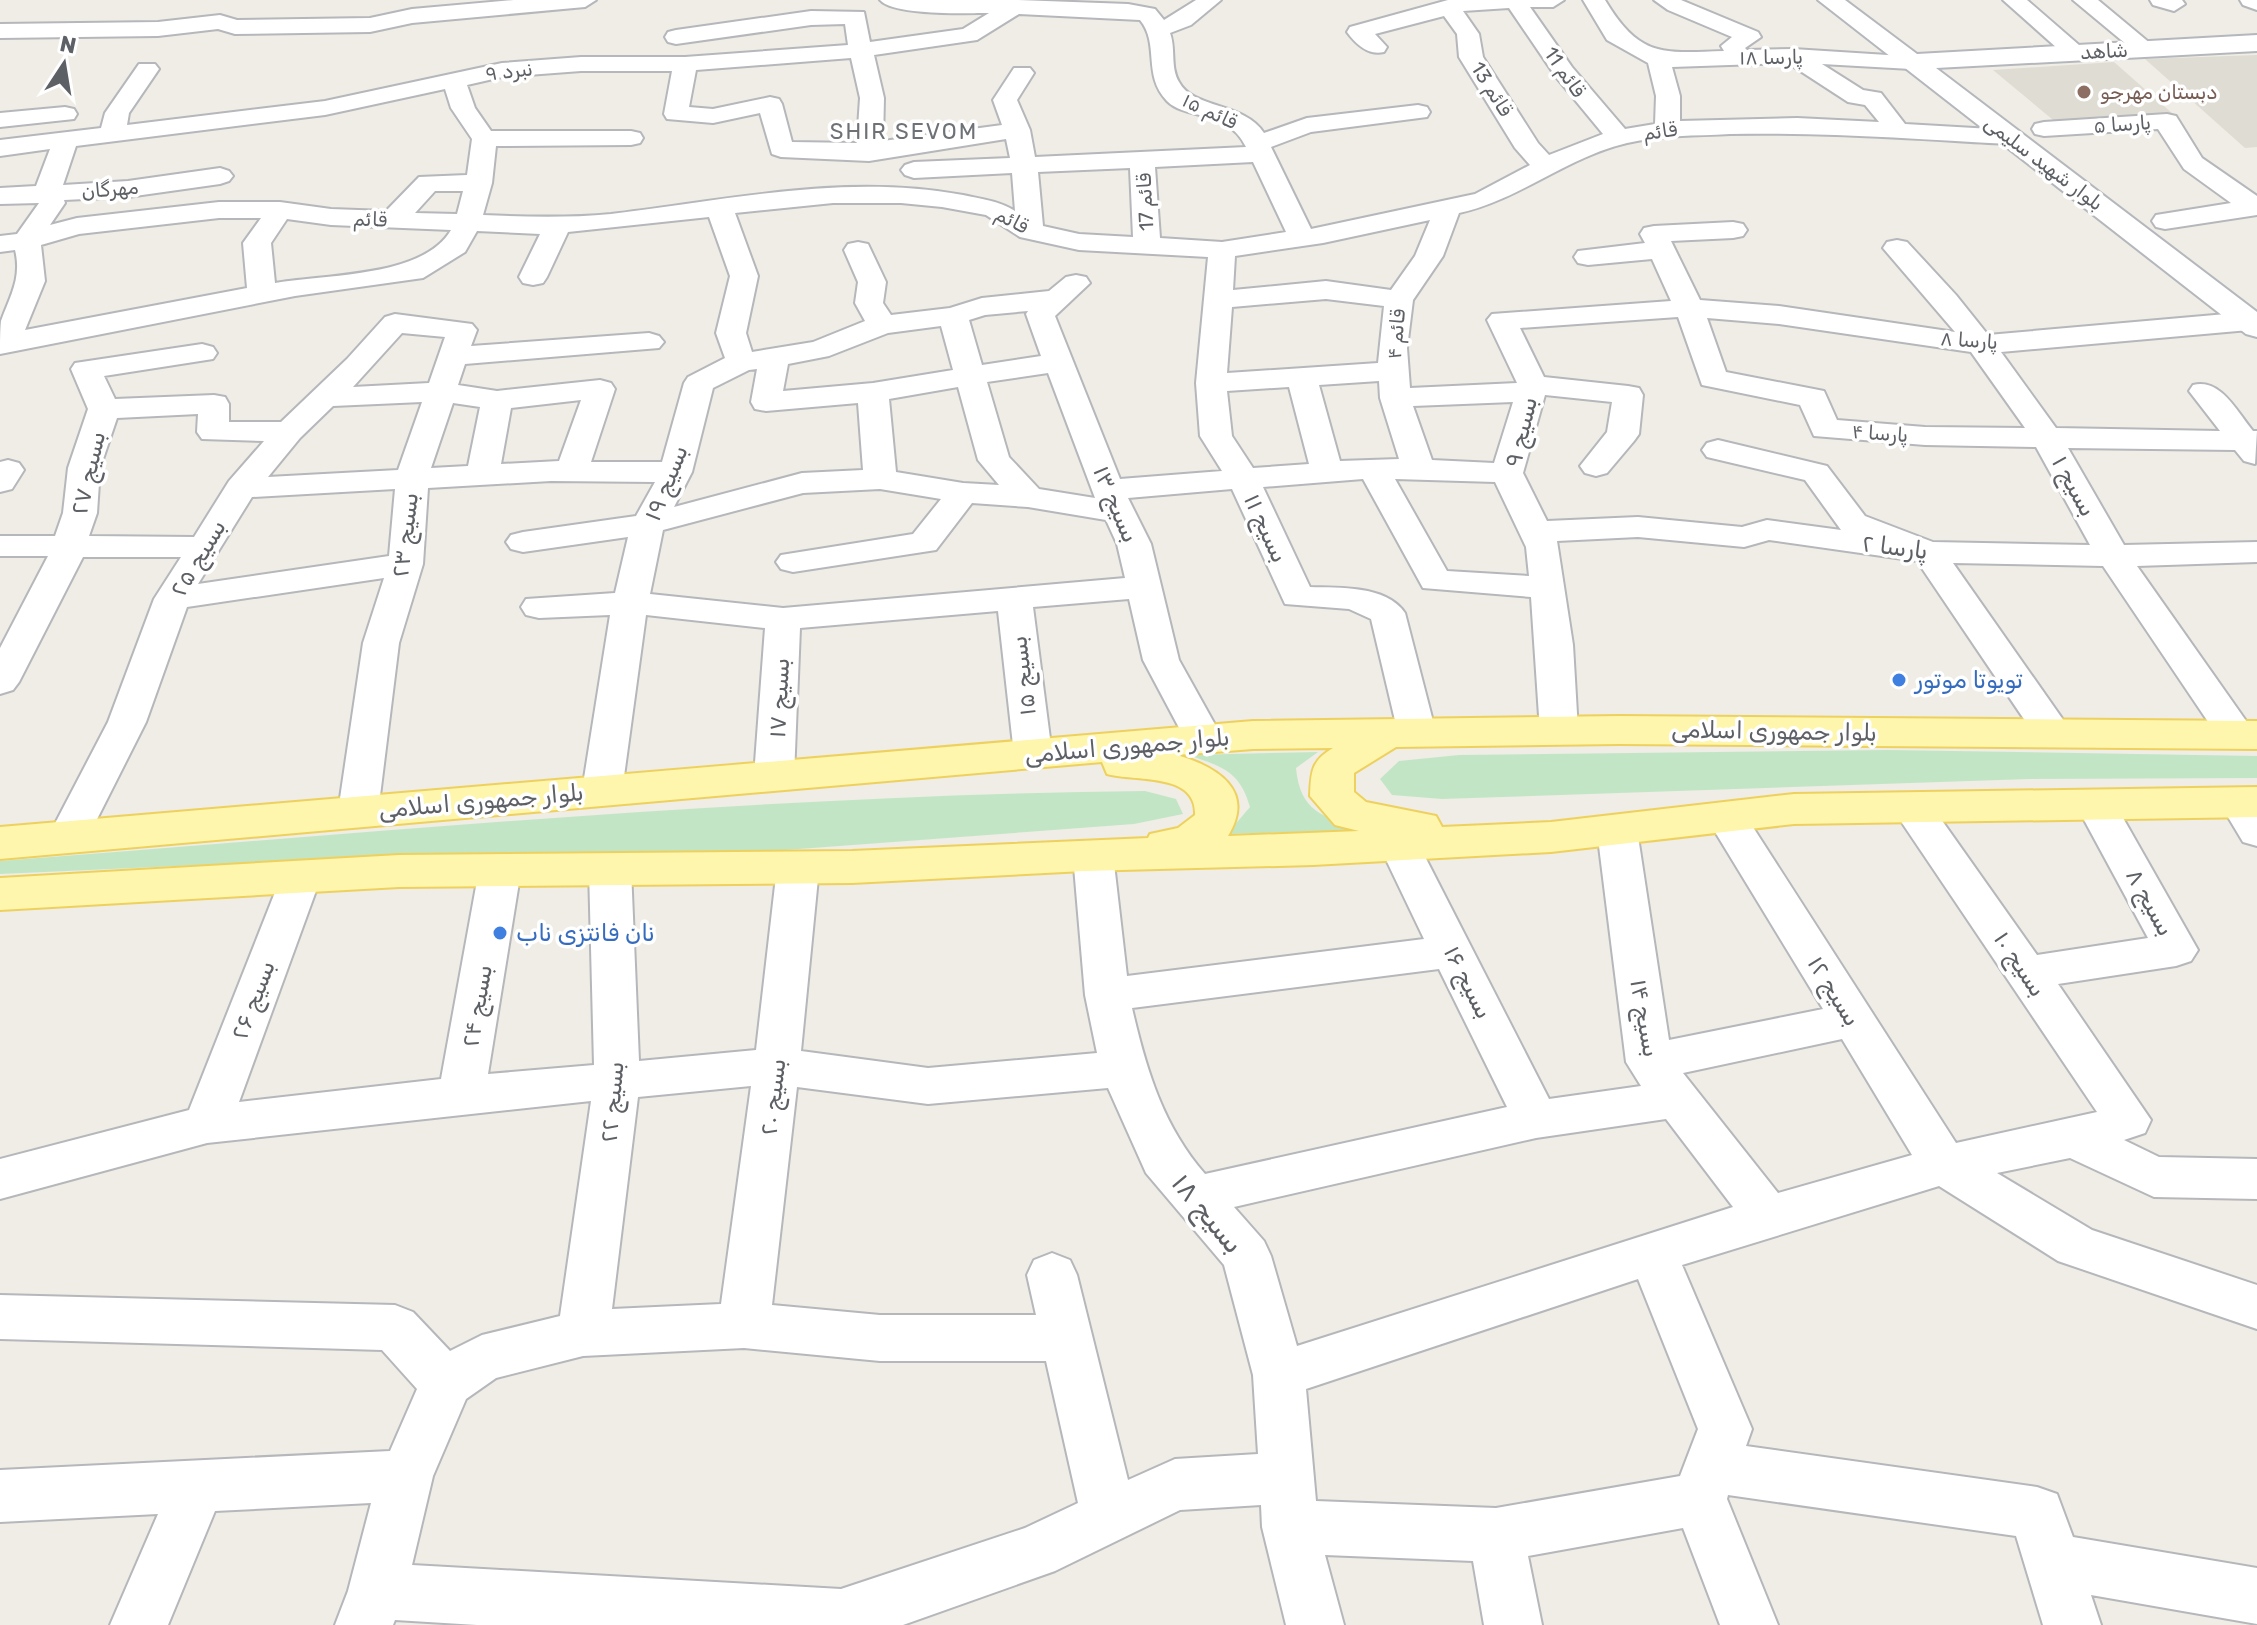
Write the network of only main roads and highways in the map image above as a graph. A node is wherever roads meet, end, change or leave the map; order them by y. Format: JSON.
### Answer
{"nodes":[{"id":1,"x":1830,"y":0,"type":"edge"},
{"id":2,"x":1916,"y":33,"type":"dead end"},
{"id":3,"x":2257,"y":43,"type":"edge"},
{"id":4,"x":1951,"y":58,"type":"junction"},
{"id":5,"x":1911,"y":62,"type":"junction"},
{"id":6,"x":1981,"y":81,"type":"dead end"},
{"id":7,"x":2019,"y":110,"type":"dead end"},
{"id":8,"x":2079,"y":156,"type":"dead end"},
{"id":9,"x":2140,"y":202,"type":"dead end"},
{"id":10,"x":2199,"y":248,"type":"dead end"},
{"id":11,"x":2253,"y":324,"type":"edge"},
{"id":12,"x":1402,"y":733,"type":"junction"},
{"id":13,"x":2247,"y":735,"type":"edge"},
{"id":14,"x":1033,"y":754,"type":"junction"},
{"id":15,"x":2251,"y":812,"type":"edge"},
{"id":16,"x":1551,"y":837,"type":"junction"},
{"id":17,"x":0,"y":843,"type":"edge"},
{"id":18,"x":1088,"y":855,"type":"junction"},
{"id":19,"x":0,"y":894,"type":"edge"}],
"edges":[{"from":1,"to":5,"type":"main road","name":"بلوار شهید سلیمی"},
{"from":2,"to":4,"type":"main road","name":"بلوار شهید سلیمی"},
{"from":3,"to":4,"type":"main road","name":"شاهد"},
{"from":4,"to":5,"type":"main road","name":"شاهد"},
{"from":4,"to":6,"type":"main road","name":"بلوار شهید سلیمی"},
{"from":5,"to":11,"type":"main road","name":"بلوار شهید سلیمی"},
{"from":7,"to":8,"type":"main road","name":"بلوار شهید سلیمی"},
{"from":9,"to":10,"type":"main road","name":"بلوار شهید سلیمی"},
{"from":12,"to":13,"type":"main road","name":"بلوار جمهوری اسلامی"},
{"from":12,"to":14,"type":"main road","name":"بلوار جمهوری اسلامی"},
{"from":12,"to":16,"type":"main road"},
{"from":14,"to":17,"type":"main road","name":"بلوار جمهوری اسلامی"},
{"from":14,"to":18,"type":"main road"},
{"from":15,"to":16,"type":"main road"},
{"from":16,"to":18,"type":"main road"},
{"from":18,"to":19,"type":"main road"}]}
